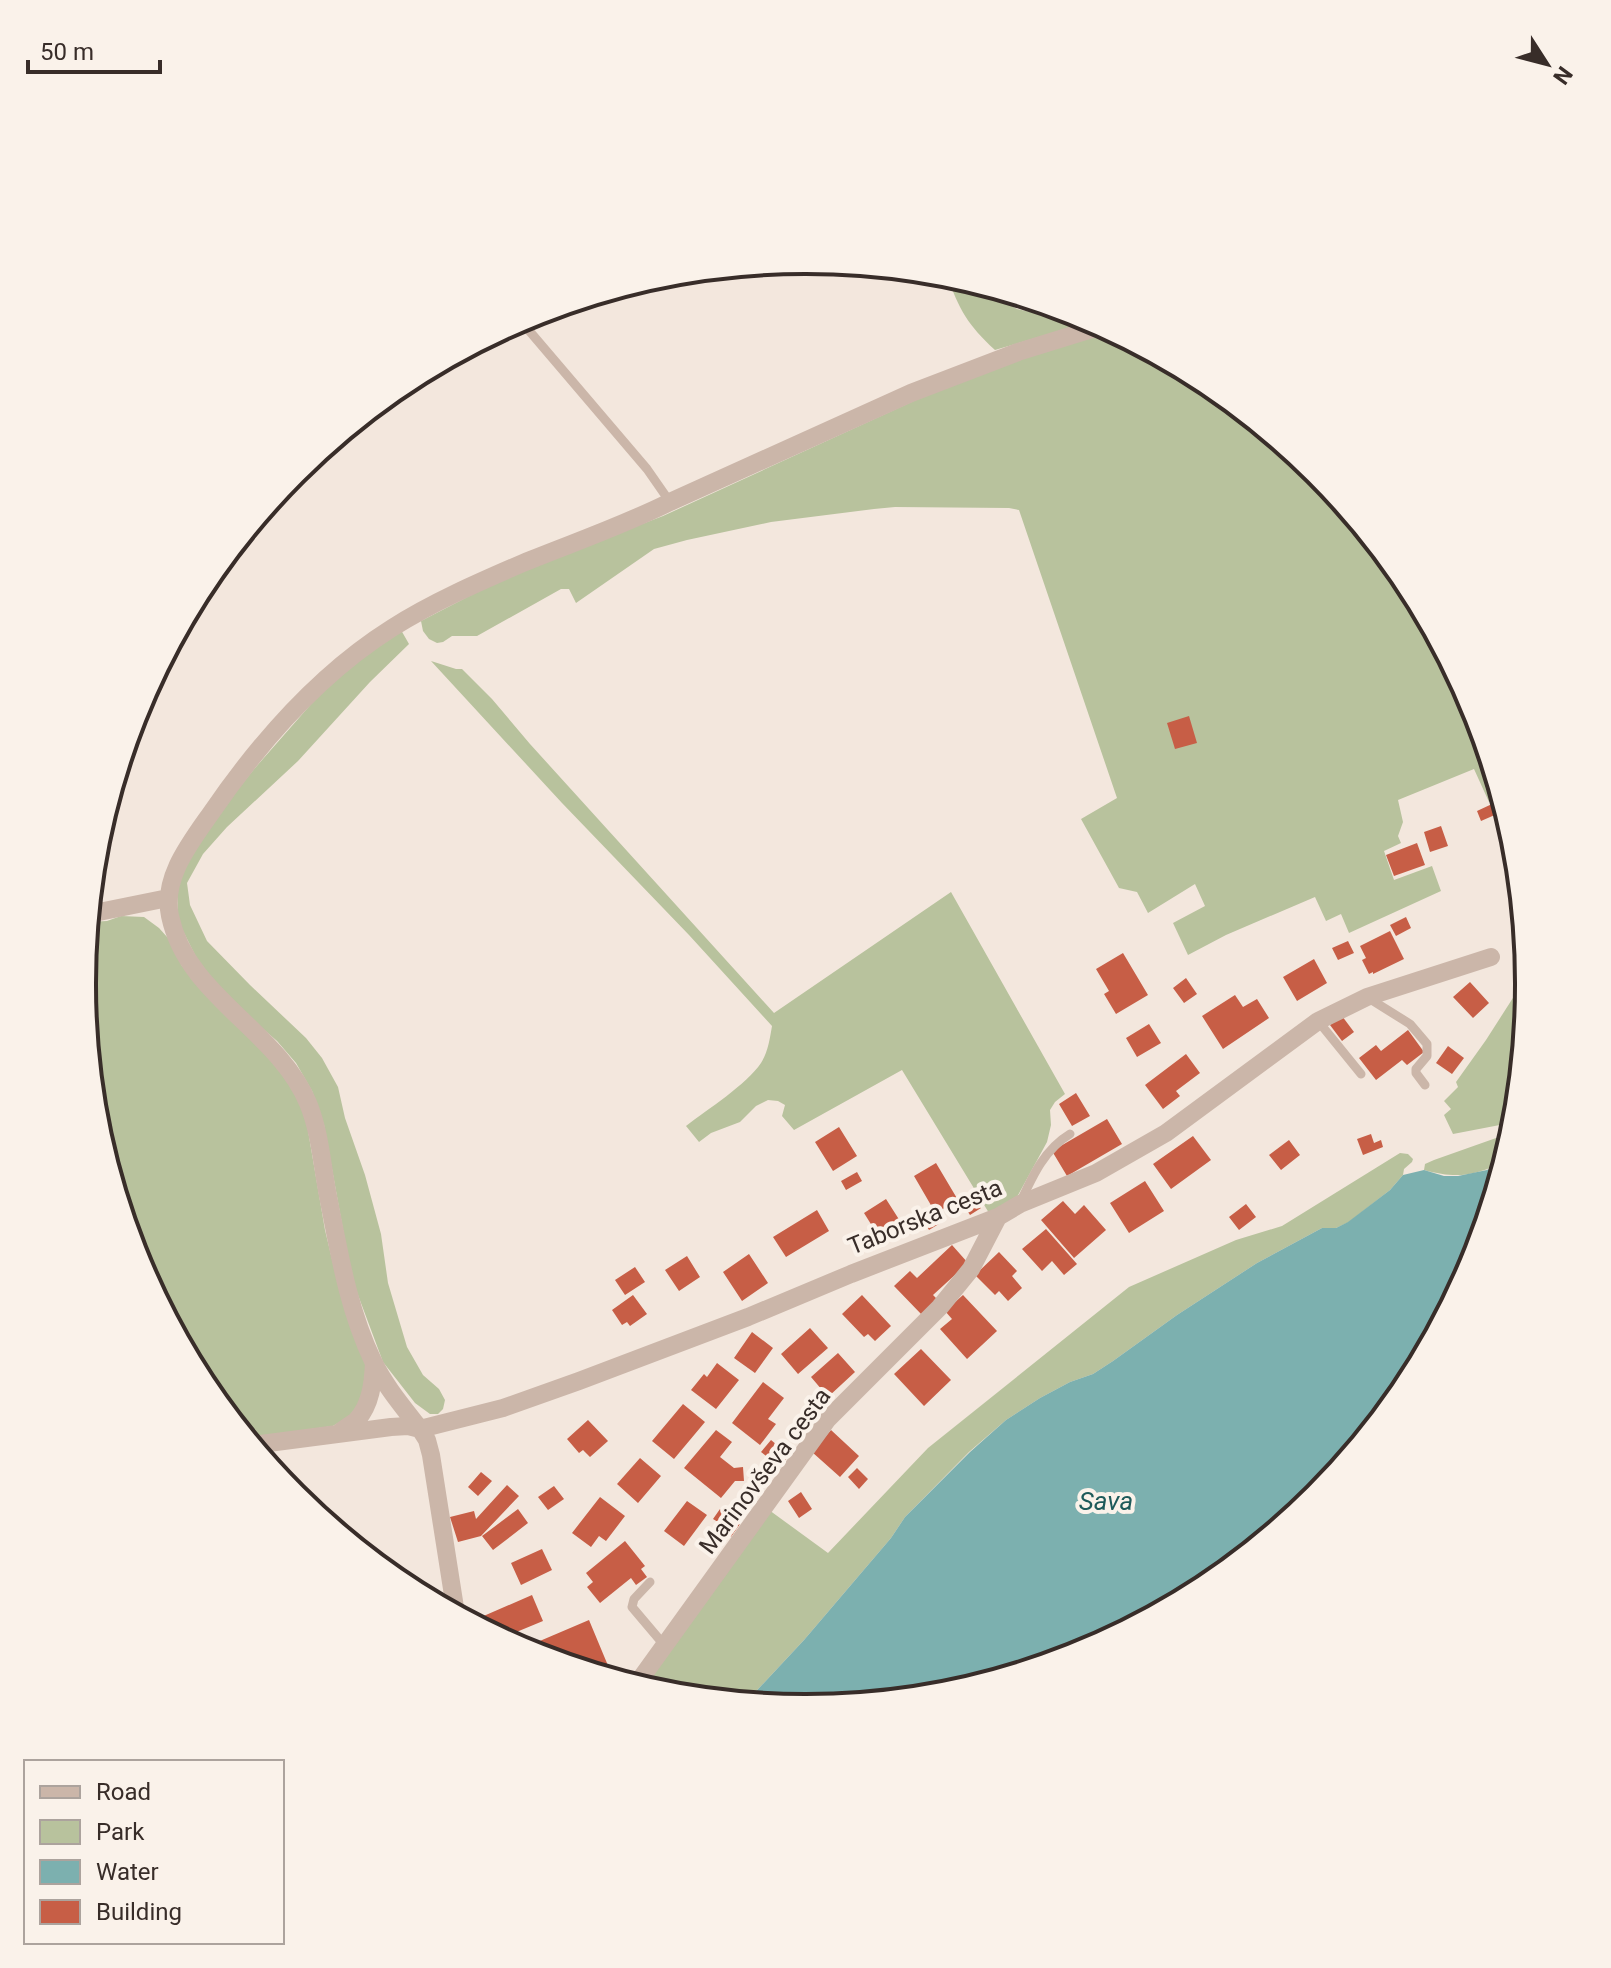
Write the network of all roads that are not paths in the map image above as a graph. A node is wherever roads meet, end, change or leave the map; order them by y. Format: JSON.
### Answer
{"nodes":[{"id":1,"x":529,"y":331,"type":"edge"},
{"id":2,"x":1083,"y":332,"type":"edge"},
{"id":3,"x":670,"y":502,"type":"junction"},
{"id":4,"x":168,"y":898,"type":"junction"},
{"id":5,"x":100,"y":912,"type":"edge"},
{"id":6,"x":1491,"y":957,"type":"dead end"},
{"id":7,"x":1367,"y":997,"type":"junction"},
{"id":8,"x":1318,"y":1021,"type":"junction"},
{"id":9,"x":1361,"y":1074,"type":"dead end"},
{"id":10,"x":1425,"y":1085,"type":"dead end"},
{"id":11,"x":1070,"y":1134,"type":"dead end"},
{"id":12,"x":1020,"y":1204,"type":"junction"},
{"id":13,"x":998,"y":1217,"type":"junction"},
{"id":14,"x":374,"y":1363,"type":"junction"},
{"id":15,"x":420,"y":1429,"type":"junction"},
{"id":16,"x":338,"y":1433,"type":"junction"},
{"id":17,"x":265,"y":1443,"type":"edge"},
{"id":18,"x":650,"y":1582,"type":"dead end"},
{"id":19,"x":454,"y":1599,"type":"edge"},
{"id":20,"x":665,"y":1646,"type":"junction"},
{"id":21,"x":644,"y":1674,"type":"edge"}],
"edges":[{"from":1,"to":3,"type":"lane"},
{"from":2,"to":3,"type":"street"},
{"from":3,"to":4,"type":"street"},
{"from":4,"to":5,"type":"street"},
{"from":4,"to":14,"type":"street"},
{"from":6,"to":7,"type":"street","name":"Taborska cesta"},
{"from":7,"to":8,"type":"street","name":"Taborska cesta"},
{"from":7,"to":10,"type":"lane"},
{"from":8,"to":9,"type":"lane"},
{"from":8,"to":12,"type":"street","name":"Taborska cesta"},
{"from":11,"to":12,"type":"lane"},
{"from":12,"to":13,"type":"street","name":"Taborska cesta"},
{"from":13,"to":15,"type":"street","name":"Taborska cesta"},
{"from":13,"to":20,"type":"street","name":"Marinovševa cesta"},
{"from":14,"to":15,"type":"street"},
{"from":14,"to":16,"type":"street"},
{"from":15,"to":16,"type":"street"},
{"from":15,"to":19,"type":"street"},
{"from":16,"to":17,"type":"street"},
{"from":18,"to":20,"type":"lane"},
{"from":20,"to":21,"type":"street","name":"Marinovševa cesta"}]}
